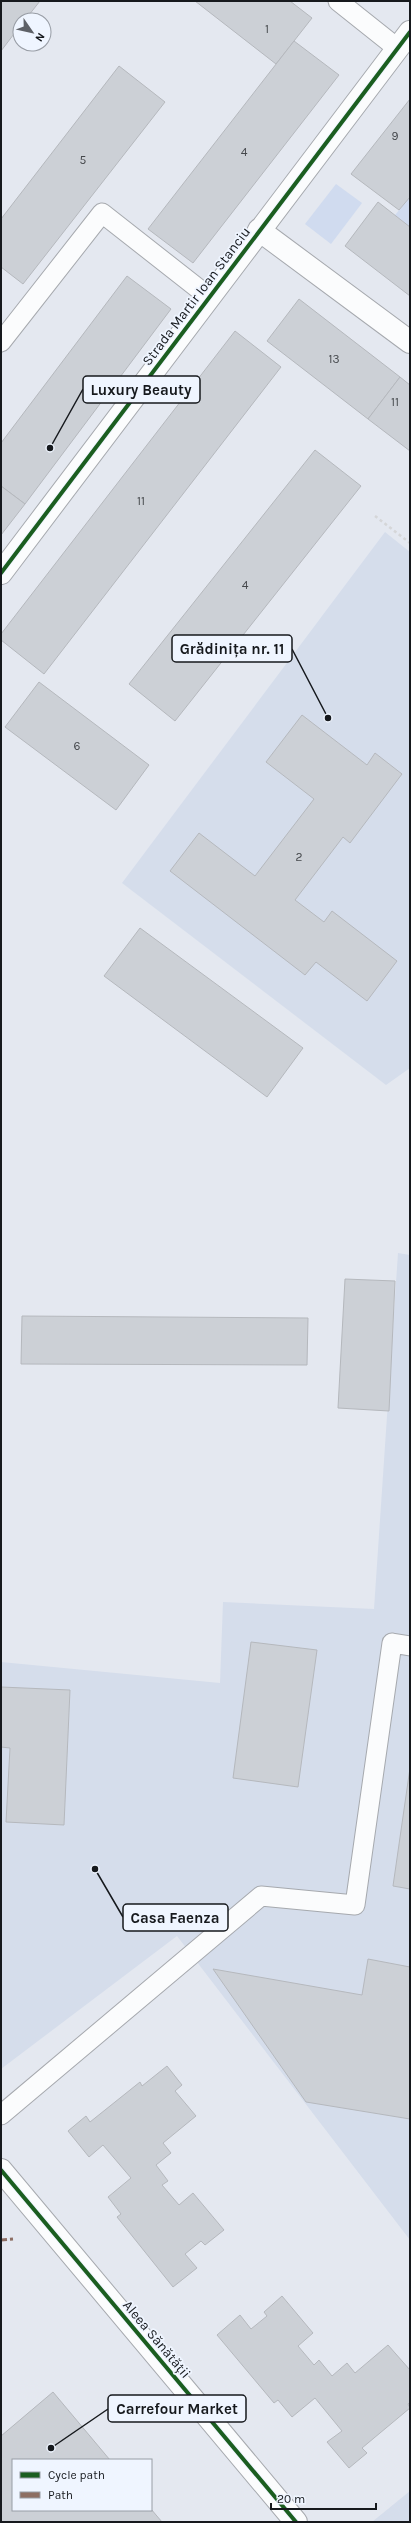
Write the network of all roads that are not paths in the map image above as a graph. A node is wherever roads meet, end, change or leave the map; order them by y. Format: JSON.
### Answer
{"nodes":[{"id":1,"x":338,"y":1,"type":"edge"},
{"id":2,"x":404,"y":40,"type":"edge"},
{"id":3,"x":259,"y":230,"type":"junction"},
{"id":4,"x":209,"y":297,"type":"junction"},
{"id":5,"x":1,"y":342,"type":"edge"},
{"id":6,"x":410,"y":342,"type":"edge"},
{"id":7,"x":1,"y":573,"type":"edge"},
{"id":8,"x":410,"y":1646,"type":"edge"},
{"id":9,"x":1,"y":2115,"type":"edge"},
{"id":10,"x":1,"y":2170,"type":"edge"},
{"id":11,"x":296,"y":2522,"type":"edge"}],
"edges":[{"from":1,"to":2,"type":"lane"},
{"from":2,"to":3,"type":"street","name":"Strada Martir Ioan Stanciu"},
{"from":3,"to":4,"type":"street","name":"Strada Martir Ioan Stanciu"},
{"from":3,"to":6,"type":"street"},
{"from":4,"to":5,"type":"lane"},
{"from":4,"to":7,"type":"street","name":"Strada Martir Ioan Stanciu"},
{"from":8,"to":9,"type":"lane"},
{"from":10,"to":11,"type":"street","name":"Aleea Sănătății"}]}
